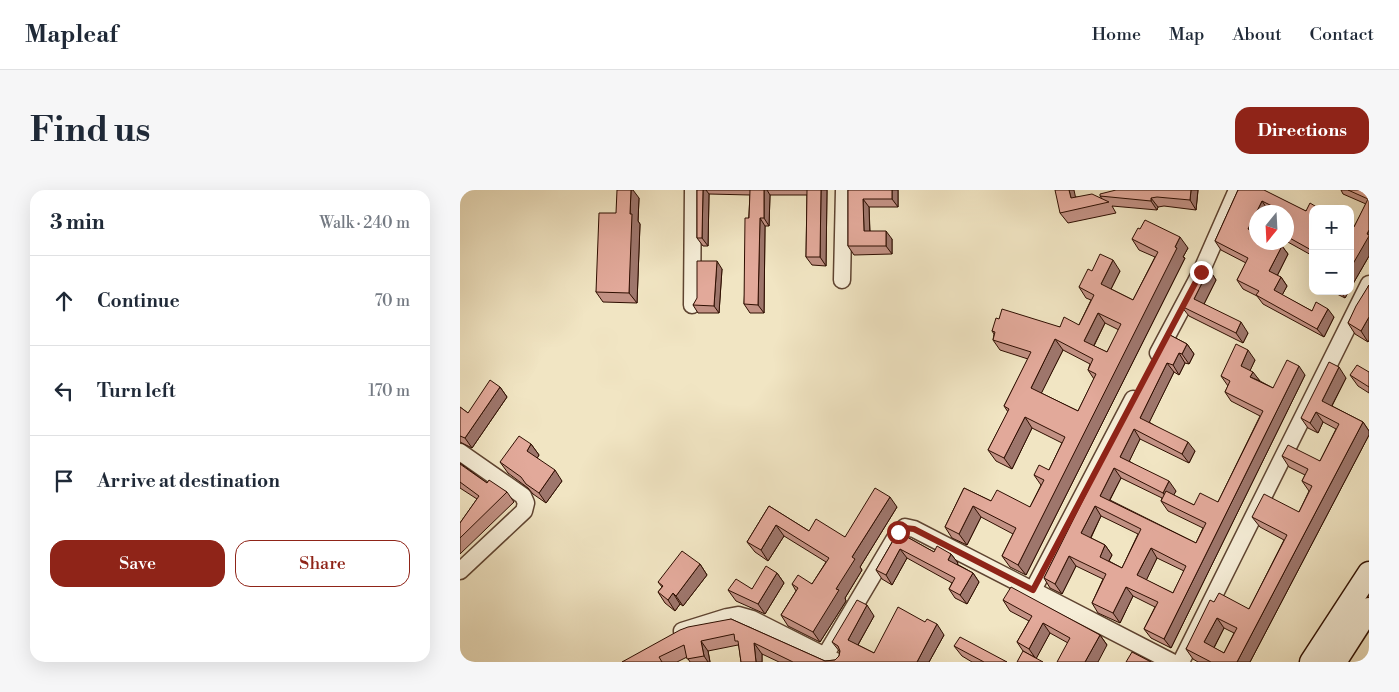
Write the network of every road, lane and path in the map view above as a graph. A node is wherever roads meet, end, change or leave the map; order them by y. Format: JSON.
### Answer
{"nodes":[{"id":1,"x":693,"y":190,"type":"edge"},
{"id":2,"x":844,"y":190,"type":"edge"},
{"id":3,"x":1237,"y":190,"type":"edge"},
{"id":4,"x":842,"y":280,"type":"dead end"},
{"id":5,"x":1369,"y":284,"type":"edge"},
{"id":6,"x":692,"y":305,"type":"edge"},
{"id":7,"x":1150,"y":369,"type":"edge"},
{"id":8,"x":1140,"y":387,"type":"edge"},
{"id":9,"x":460,"y":452,"type":"edge"},
{"id":10,"x":460,"y":571,"type":"edge"},
{"id":11,"x":1369,"y":572,"type":"edge"},
{"id":12,"x":1033,"y":590,"type":"junction"},
{"id":13,"x":1369,"y":609,"type":"edge"},
{"id":14,"x":667,"y":640,"type":"edge"},
{"id":15,"x":831,"y":659,"type":"edge"},
{"id":16,"x":1172,"y":662,"type":"edge"},
{"id":17,"x":1181,"y":662,"type":"edge"},
{"id":18,"x":1311,"y":662,"type":"edge"},
{"id":19,"x":1335,"y":662,"type":"edge"}],
"edges":[{"from":1,"to":6,"type":"street"},
{"from":2,"to":4,"type":"street"},
{"from":3,"to":7,"type":"street"},
{"from":5,"to":17,"type":"street"},
{"from":8,"to":12,"type":"street"},
{"from":9,"to":10,"type":"street"},
{"from":11,"to":18,"type":"main road"},
{"from":12,"to":15,"type":"street"},
{"from":12,"to":16,"type":"street"},
{"from":13,"to":19,"type":"main road"},
{"from":14,"to":15,"type":"street"}]}
